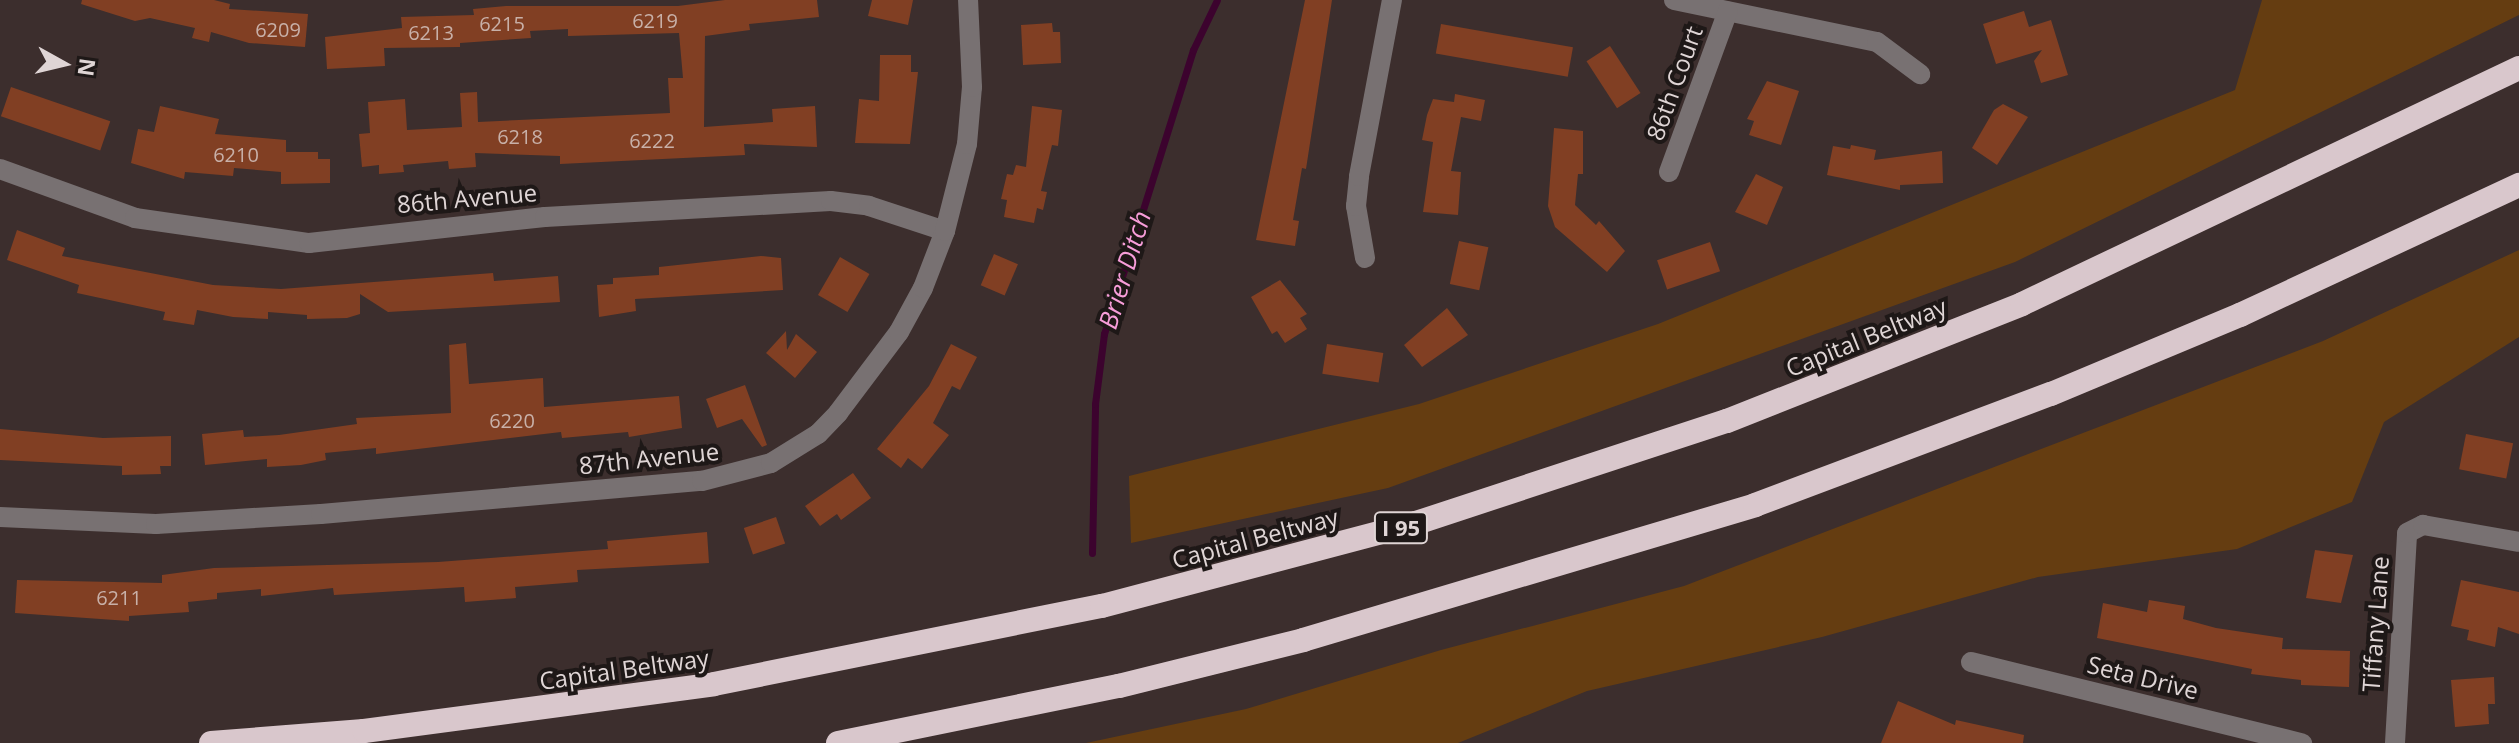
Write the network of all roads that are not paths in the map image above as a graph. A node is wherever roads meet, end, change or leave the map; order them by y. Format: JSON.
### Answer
{"nodes":[{"id":1,"x":968,"y":0,"type":"edge"},
{"id":2,"x":1392,"y":0,"type":"edge"},
{"id":3,"x":1674,"y":0,"type":"edge"},
{"id":4,"x":1728,"y":11,"type":"junction"},
{"id":5,"x":2519,"y":68,"type":"edge"},
{"id":6,"x":1920,"y":74,"type":"dead end"},
{"id":7,"x":0,"y":169,"type":"edge"},
{"id":8,"x":1669,"y":172,"type":"dead end"},
{"id":9,"x":2519,"y":185,"type":"edge"},
{"id":10,"x":945,"y":231,"type":"junction"},
{"id":11,"x":1365,"y":258,"type":"dead end"},
{"id":12,"x":0,"y":517,"type":"edge"},
{"id":13,"x":2519,"y":542,"type":"edge"},
{"id":14,"x":1971,"y":662,"type":"dead end"},
{"id":15,"x":211,"y":743,"type":"edge"},
{"id":16,"x":838,"y":743,"type":"edge"},
{"id":17,"x":2302,"y":743,"type":"edge"},
{"id":18,"x":2395,"y":743,"type":"edge"}],
"edges":[{"from":1,"to":10,"type":"street","name":"87th Avenue"},
{"from":2,"to":11,"type":"street"},
{"from":3,"to":4,"type":"street"},
{"from":4,"to":6,"type":"street"},
{"from":4,"to":8,"type":"street","name":"86th Court"},
{"from":5,"to":15,"type":"highway","name":"Capital Beltway","number":"I 95"},
{"from":7,"to":10,"type":"street","name":"86th Avenue"},
{"from":9,"to":16,"type":"highway"},
{"from":10,"to":12,"type":"street","name":"87th Avenue"},
{"from":13,"to":18,"type":"street","name":"Tiffany Lane"},
{"from":14,"to":17,"type":"street","name":"Seta Drive"}]}
